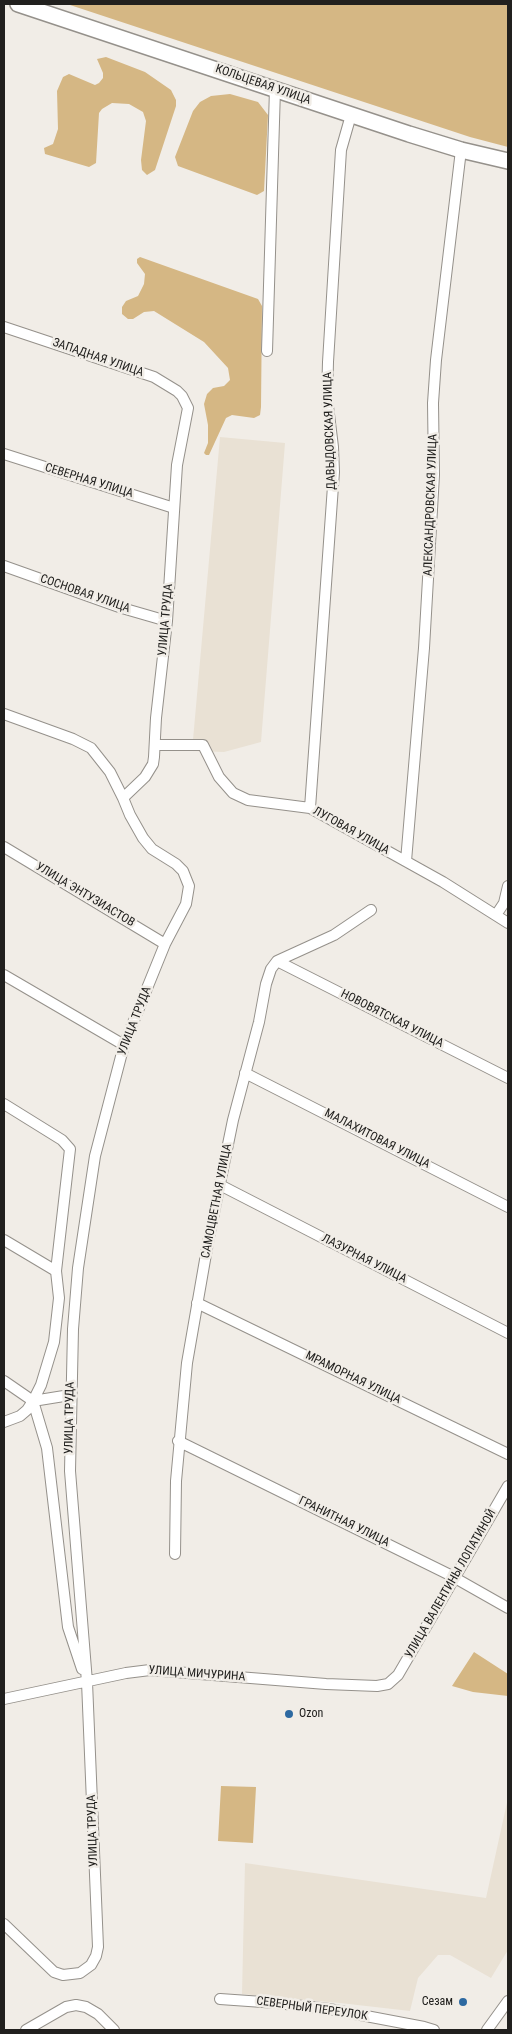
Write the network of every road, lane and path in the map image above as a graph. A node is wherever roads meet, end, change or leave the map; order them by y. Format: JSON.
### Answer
{"nodes":[{"id":1,"x":18,"y":4,"type":"edge"},
{"id":2,"x":275,"y":89,"type":"junction"},
{"id":3,"x":351,"y":115,"type":"junction"},
{"id":4,"x":461,"y":150,"type":"junction"},
{"id":5,"x":508,"y":161,"type":"edge"},
{"id":6,"x":4,"y":327,"type":"edge"},
{"id":7,"x":267,"y":351,"type":"dead end"},
{"id":8,"x":185,"y":402,"type":"joint"},
{"id":9,"x":4,"y":454,"type":"edge"},
{"id":10,"x":174,"y":508,"type":"junction"},
{"id":11,"x":4,"y":566,"type":"edge"},
{"id":12,"x":167,"y":621,"type":"junction"},
{"id":13,"x":4,"y":714,"type":"edge"},
{"id":14,"x":155,"y":745,"type":"junction"},
{"id":15,"x":123,"y":798,"type":"junction"},
{"id":16,"x":310,"y":808,"type":"junction"},
{"id":17,"x":4,"y":847,"type":"edge"},
{"id":18,"x":406,"y":861,"type":"junction"},
{"id":19,"x":508,"y":886,"type":"edge"},
{"id":20,"x":371,"y":910,"type":"dead end"},
{"id":21,"x":496,"y":915,"type":"junction"},
{"id":22,"x":508,"y":923,"type":"edge"},
{"id":23,"x":165,"y":944,"type":"junction"},
{"id":24,"x":277,"y":960,"type":"junction"},
{"id":25,"x":4,"y":975,"type":"edge"},
{"id":26,"x":124,"y":1045,"type":"junction"},
{"id":27,"x":245,"y":1073,"type":"junction"},
{"id":28,"x":508,"y":1078,"type":"edge"},
{"id":29,"x":4,"y":1104,"type":"edge"},
{"id":30,"x":220,"y":1185,"type":"junction"},
{"id":31,"x":508,"y":1207,"type":"edge"},
{"id":32,"x":4,"y":1240,"type":"edge"},
{"id":33,"x":56,"y":1271,"type":"junction"},
{"id":34,"x":197,"y":1303,"type":"junction"},
{"id":35,"x":508,"y":1333,"type":"edge"},
{"id":36,"x":4,"y":1381,"type":"edge"},
{"id":37,"x":70,"y":1395,"type":"junction"},
{"id":38,"x":33,"y":1400,"type":"junction"},
{"id":39,"x":4,"y":1422,"type":"edge"},
{"id":40,"x":178,"y":1441,"type":"junction"},
{"id":41,"x":508,"y":1454,"type":"edge"},
{"id":42,"x":508,"y":1486,"type":"edge"},
{"id":43,"x":175,"y":1554,"type":"dead end"},
{"id":44,"x":456,"y":1578,"type":"junction"},
{"id":45,"x":508,"y":1608,"type":"edge"},
{"id":46,"x":87,"y":1682,"type":"junction"},
{"id":47,"x":393,"y":1682,"type":"joint"},
{"id":48,"x":4,"y":1699,"type":"edge"},
{"id":49,"x":4,"y":1924,"type":"edge"},
{"id":50,"x":220,"y":2000,"type":"dead end"},
{"id":51,"x":508,"y":2000,"type":"edge"},
{"id":52,"x":26,"y":2030,"type":"edge"},
{"id":53,"x":114,"y":2030,"type":"edge"},
{"id":54,"x":434,"y":2030,"type":"edge"},
{"id":55,"x":487,"y":2030,"type":"edge"}],
"edges":[{"from":1,"to":2,"type":"highway","name":"КОЛЬЦЕВАЯ УЛИЦА"},
{"from":2,"to":3,"type":"highway","name":"КОЛЬЦЕВАЯ УЛИЦА"},
{"from":2,"to":7,"type":"street"},
{"from":3,"to":4,"type":"highway","name":"КОЛЬЦЕВАЯ УЛИЦА"},
{"from":3,"to":16,"type":"street","name":"ДАВЫДОВСКАЯ УЛИЦА"},
{"from":4,"to":5,"type":"highway","name":"КОЛЬЦЕВАЯ УЛИЦА"},
{"from":4,"to":18,"type":"street","name":"АЛЕКСАНДРОВСКАЯ УЛИЦА"},
{"from":6,"to":8,"type":"street","name":"ЗАПАДНАЯ УЛИЦА"},
{"from":8,"to":10,"type":"street","name":"УЛИЦА ТРУДА"},
{"from":9,"to":10,"type":"street","name":"СЕВЕРНАЯ УЛИЦА"},
{"from":10,"to":12,"type":"street","name":"УЛИЦА ТРУДА"},
{"from":11,"to":12,"type":"street","name":"СОСНОВАЯ УЛИЦА"},
{"from":12,"to":14,"type":"street","name":"УЛИЦА ТРУДА"},
{"from":13,"to":15,"type":"street"},
{"from":14,"to":15,"type":"street","name":"УЛИЦА ТРУДА"},
{"from":14,"to":16,"type":"street","name":"ЛУГОВАЯ УЛИЦА"},
{"from":15,"to":23,"type":"street","name":"УЛИЦА ТРУДА"},
{"from":16,"to":18,"type":"street","name":"ЛУГОВАЯ УЛИЦА"},
{"from":17,"to":23,"type":"street","name":"УЛИЦА ЭНТУЗИАСТОВ"},
{"from":18,"to":21,"type":"street","name":"ЛУГОВАЯ УЛИЦА"},
{"from":19,"to":21,"type":"street"},
{"from":20,"to":24,"type":"street"},
{"from":21,"to":22,"type":"street","name":"ЛУГОВАЯ УЛИЦА"},
{"from":23,"to":26,"type":"street","name":"УЛИЦА ТРУДА"},
{"from":24,"to":27,"type":"street","name":"САМОЦВЕТНАЯ УЛИЦА"},
{"from":24,"to":28,"type":"street","name":"НОВОВЯТСКАЯ УЛИЦА"},
{"from":25,"to":26,"type":"street"},
{"from":26,"to":37,"type":"street","name":"УЛИЦА ТРУДА"},
{"from":27,"to":30,"type":"street","name":"САМОЦВЕТНАЯ УЛИЦА"},
{"from":27,"to":31,"type":"street","name":"МАЛАХИТОВАЯ УЛИЦА"},
{"from":29,"to":33,"type":"street"},
{"from":30,"to":34,"type":"street","name":"САМОЦВЕТНАЯ УЛИЦА"},
{"from":30,"to":35,"type":"street","name":"ЛАЗУРНАЯ УЛИЦА"},
{"from":32,"to":33,"type":"street"},
{"from":33,"to":38,"type":"street"},
{"from":34,"to":40,"type":"street","name":"САМОЦВЕТНАЯ УЛИЦА"},
{"from":34,"to":41,"type":"street","name":"МРАМОРНАЯ УЛИЦА"},
{"from":36,"to":38,"type":"street"},
{"from":37,"to":38,"type":"street"},
{"from":37,"to":46,"type":"street","name":"УЛИЦА ТРУДА"},
{"from":38,"to":39,"type":"street"},
{"from":38,"to":46,"type":"street","name":"УЛИЦА ТРУДА"},
{"from":40,"to":43,"type":"street","name":"САМОЦВЕТНАЯ УЛИЦА"},
{"from":40,"to":44,"type":"street","name":"ГРАНИТНАЯ УЛИЦА"},
{"from":42,"to":44,"type":"street","name":"УЛИЦА ВАЛЕНТИНЫ ЛОПАТИНОЙ"},
{"from":44,"to":45,"type":"street","name":"ГРАНИТНАЯ УЛИЦА"},
{"from":44,"to":47,"type":"street","name":"УЛИЦА ВАЛЕНТИНЫ ЛОПАТИНОЙ"},
{"from":46,"to":47,"type":"street","name":"УЛИЦА МИЧУРИНА"},
{"from":46,"to":48,"type":"street","name":"УЛИЦА МИЧУРИНА"},
{"from":46,"to":49,"type":"street","name":"УЛИЦА ТРУДА"},
{"from":50,"to":54,"type":"street","name":"СЕВЕРНЫЙ ПЕРЕУЛОК"},
{"from":51,"to":55,"type":"street"},
{"from":52,"to":53,"type":"street"}]}
